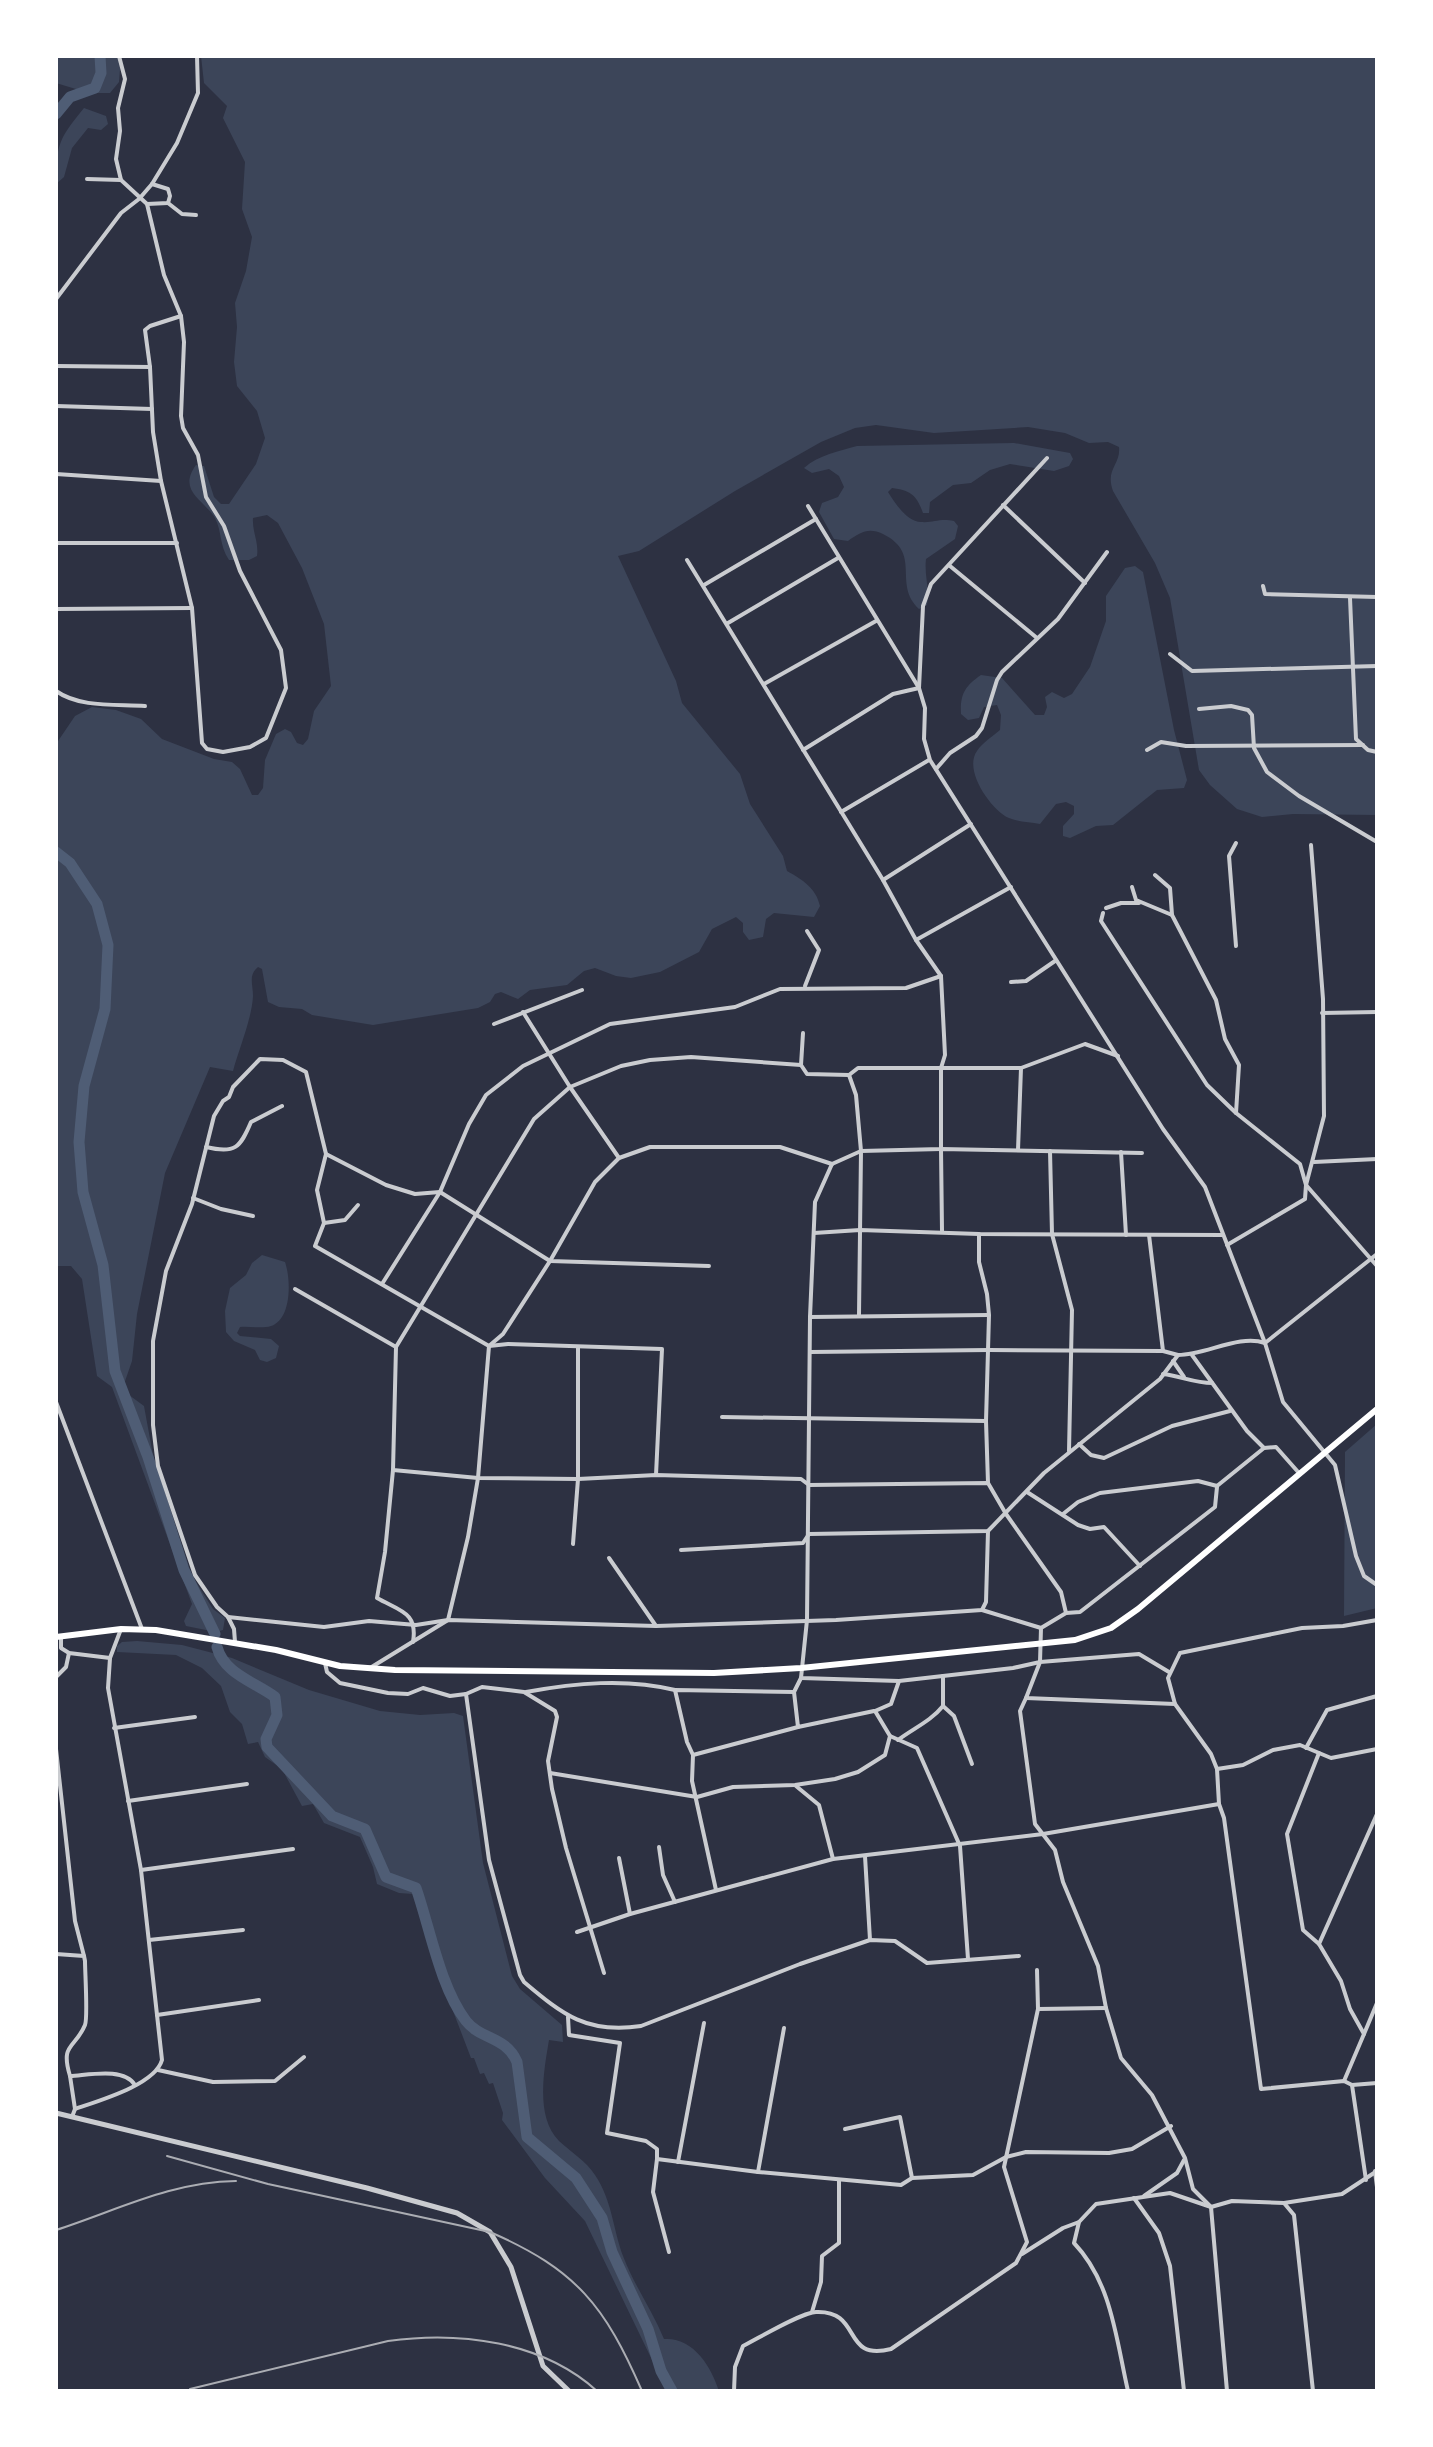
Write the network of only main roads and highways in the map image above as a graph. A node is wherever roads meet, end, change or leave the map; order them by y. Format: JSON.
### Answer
{"nodes":[{"id":1,"x":1377,"y":1409,"type":"edge"},
{"id":2,"x":58,"y":1637,"type":"edge"}],
"edges":[{"from":1,"to":2,"type":"main road"}]}
